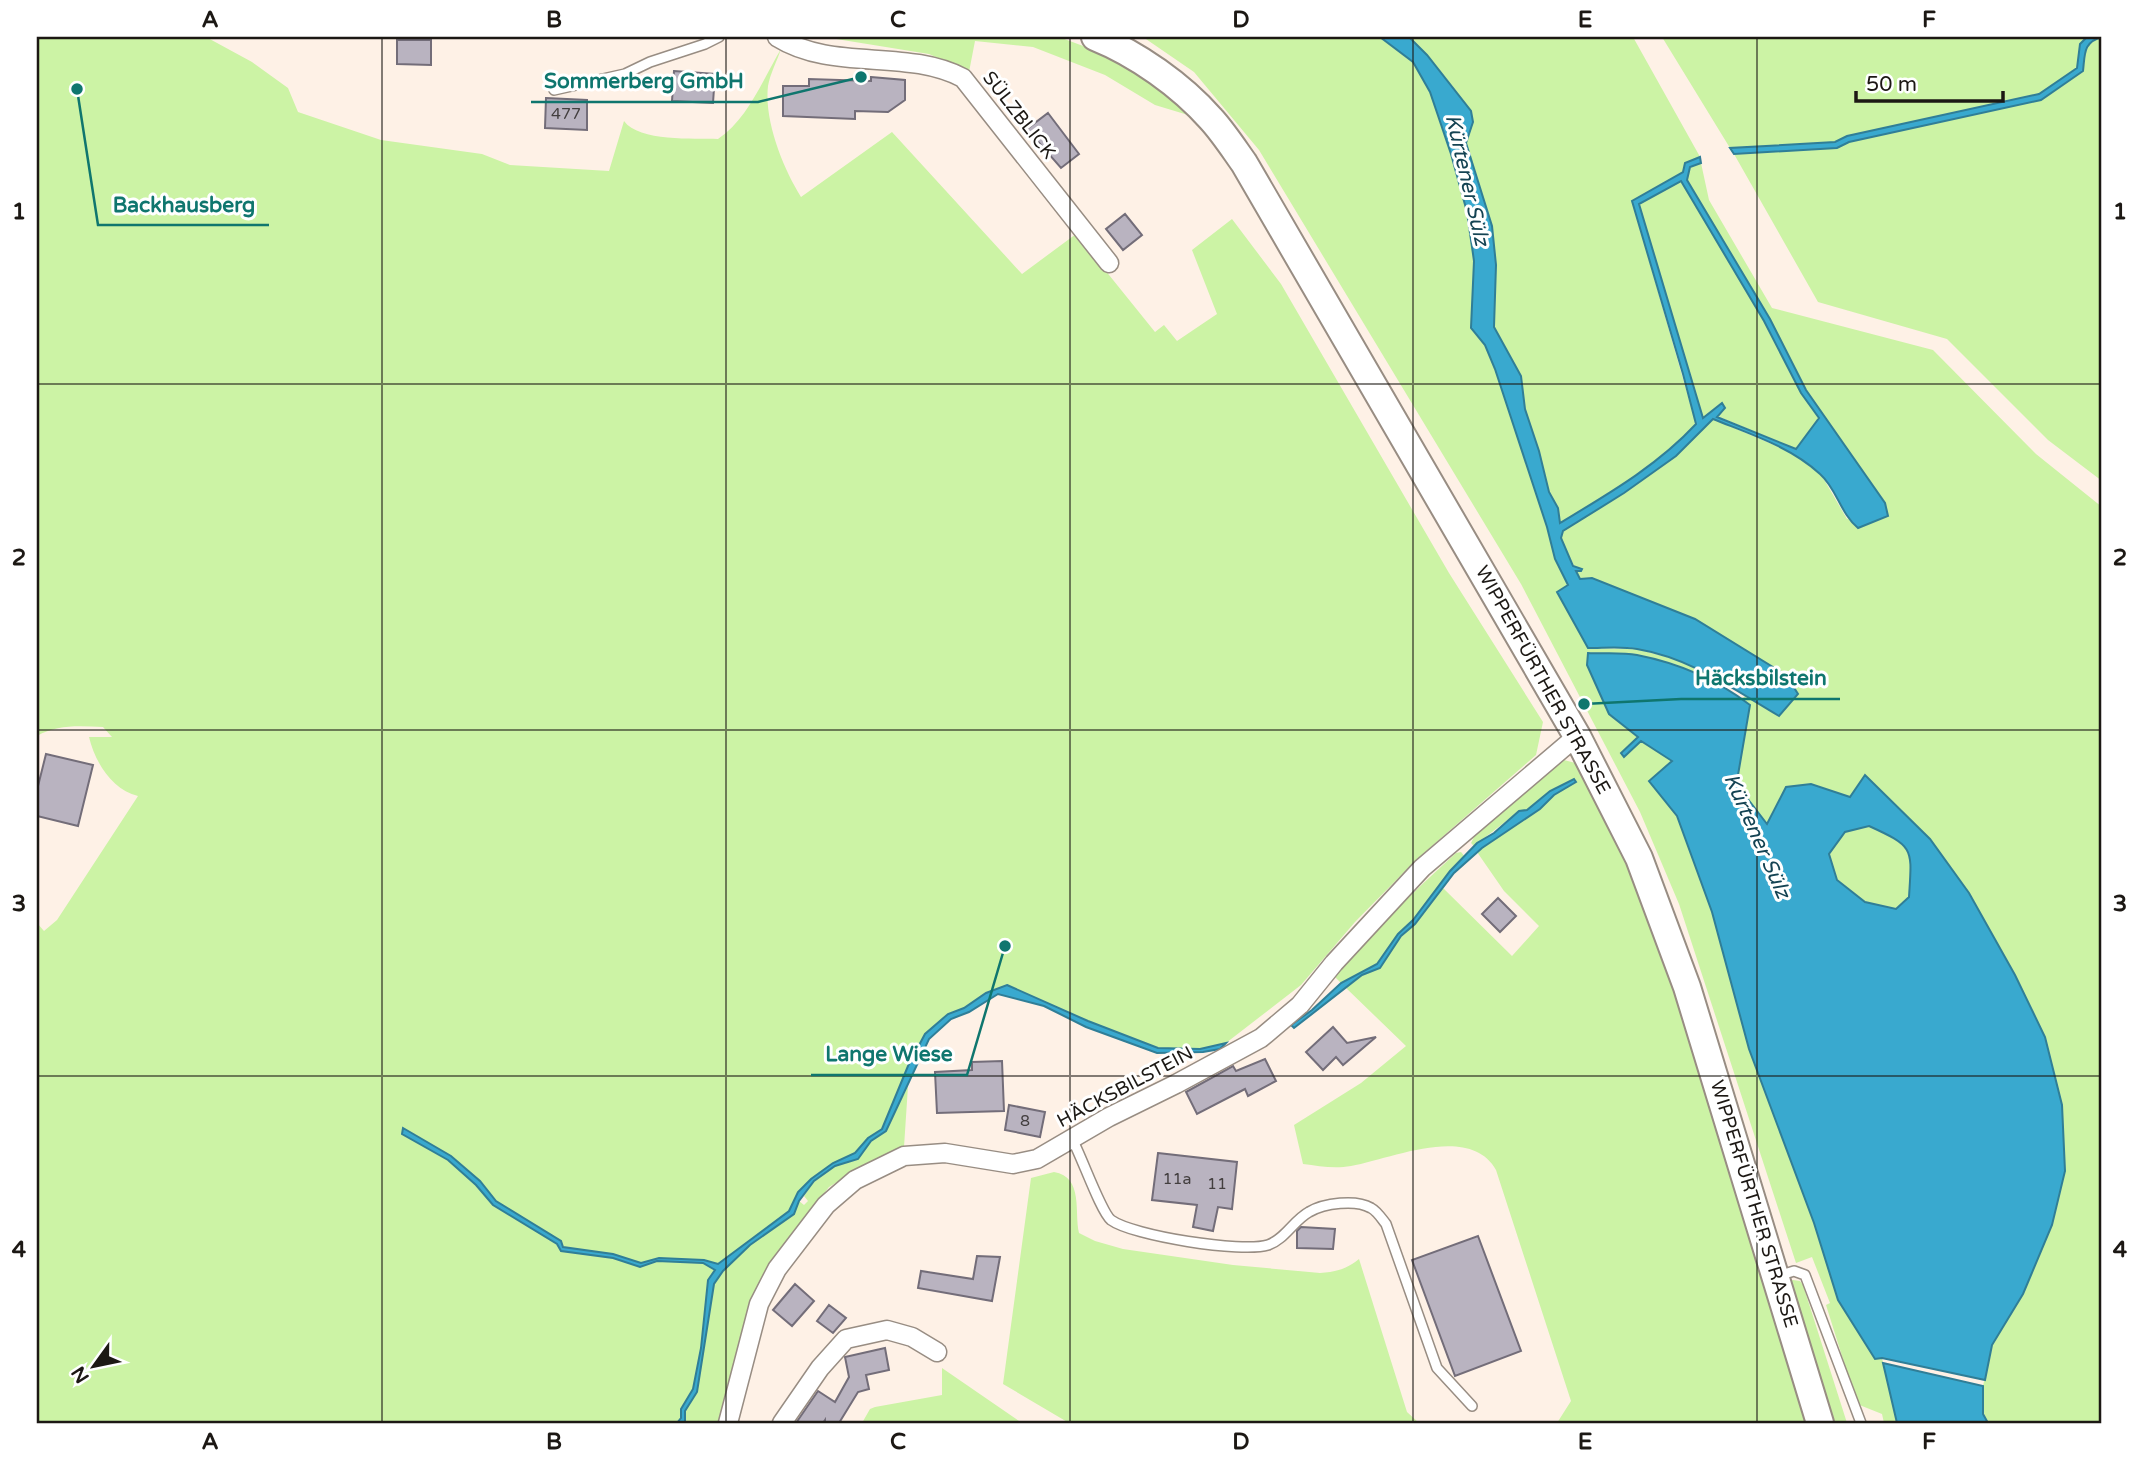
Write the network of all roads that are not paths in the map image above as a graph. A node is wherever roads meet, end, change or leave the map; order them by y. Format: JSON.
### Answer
{"nodes":[{"id":1,"x":719,"y":37,"type":"edge"},
{"id":2,"x":777,"y":37,"type":"edge"},
{"id":3,"x":1095,"y":37,"type":"edge"},
{"id":4,"x":554,"y":90,"type":"dead end"},
{"id":5,"x":1109,"y":263,"type":"dead end"},
{"id":6,"x":1577,"y":736,"type":"junction"},
{"id":7,"x":1072,"y":1139,"type":"junction"},
{"id":8,"x":1776,"y":1277,"type":"junction"},
{"id":9,"x":937,"y":1352,"type":"dead end"},
{"id":10,"x":1472,"y":1406,"type":"dead end"},
{"id":11,"x":728,"y":1423,"type":"edge"},
{"id":12,"x":782,"y":1423,"type":"edge"},
{"id":13,"x":1820,"y":1423,"type":"edge"},
{"id":14,"x":1861,"y":1423,"type":"edge"}],
"edges":[{"from":1,"to":4,"type":"lane"},
{"from":2,"to":5,"type":"street","name":"SÜLZBLICK"},
{"from":3,"to":6,"type":"main road","name":"WIPPERFÜRTHER STRASSE"},
{"from":6,"to":7,"type":"street","name":"HÄCKSBILSTEIN"},
{"from":6,"to":8,"type":"main road","name":"WIPPERFÜRTHER STRASSE"},
{"from":7,"to":10,"type":"lane"},
{"from":7,"to":11,"type":"street","name":"HÄCKSBILSTEIN"},
{"from":8,"to":13,"type":"main road","name":"WIPPERFÜRTHER STRASSE"},
{"from":8,"to":14,"type":"lane"},
{"from":9,"to":12,"type":"street"}]}
